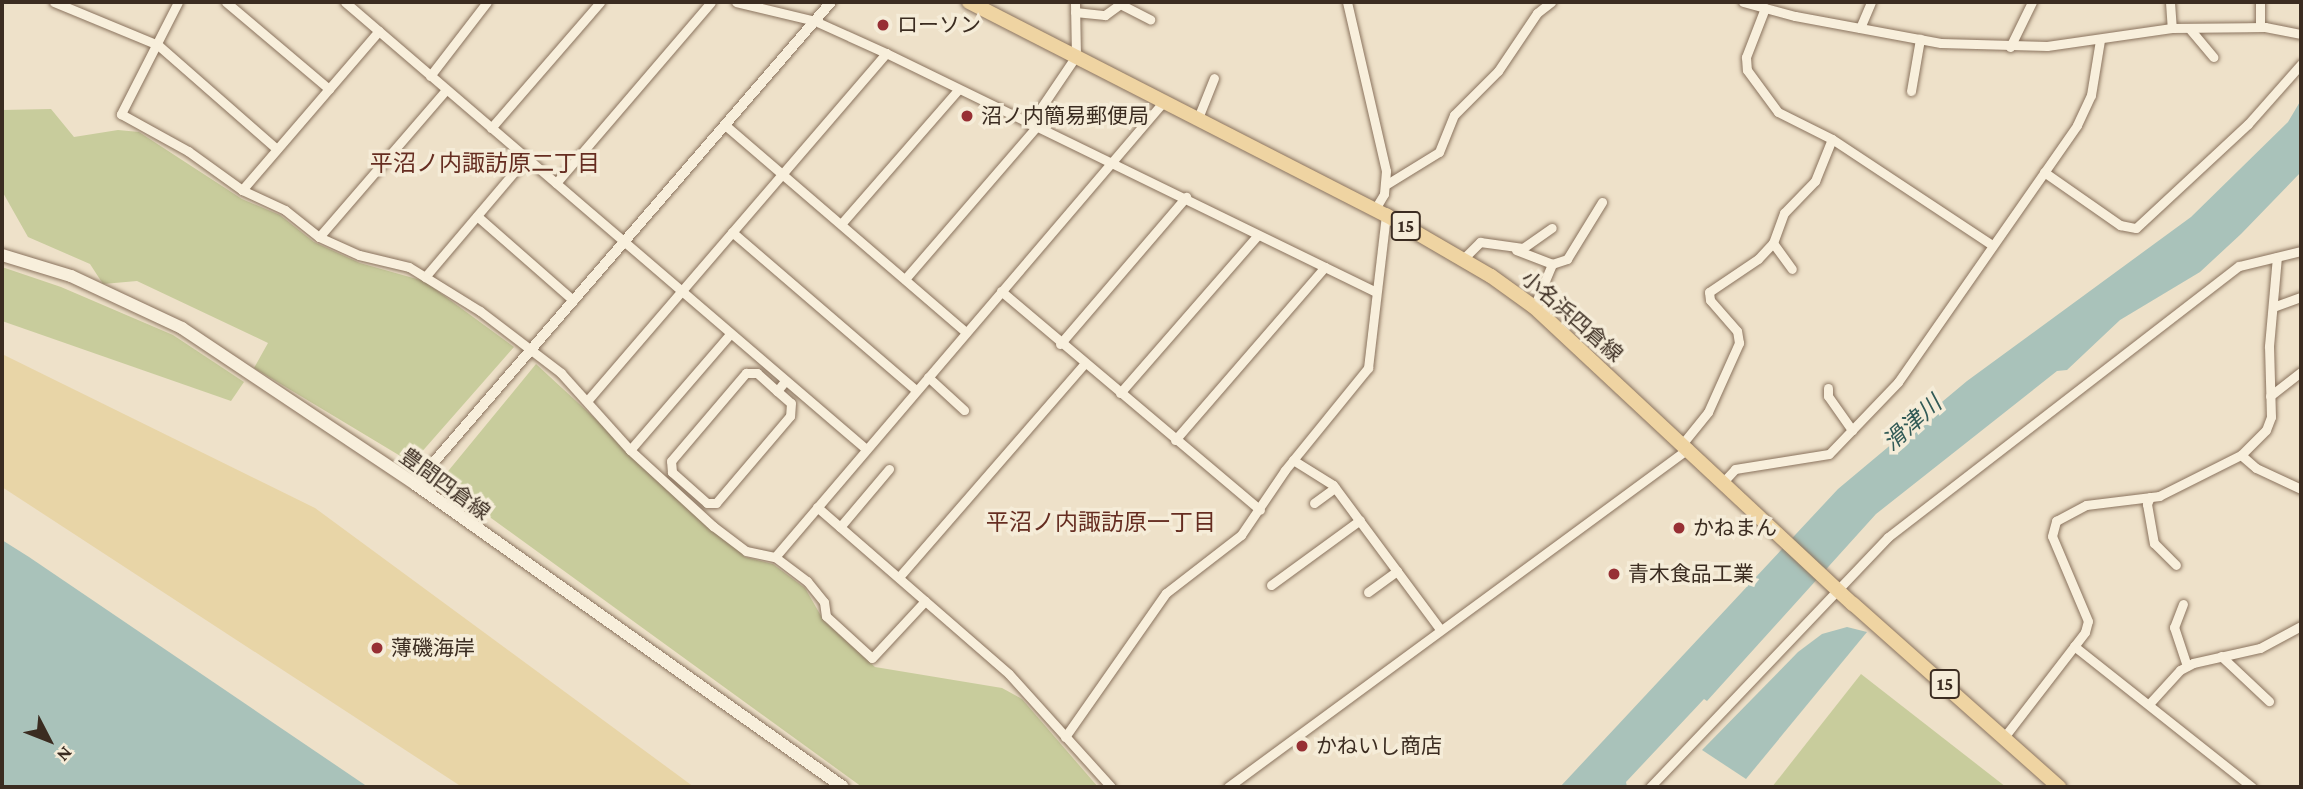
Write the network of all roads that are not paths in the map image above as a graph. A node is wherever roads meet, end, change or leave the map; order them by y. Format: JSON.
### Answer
{"nodes":[{"id":1,"x":54,"y":2,"type":"edge"},
{"id":2,"x":178,"y":2,"type":"edge"},
{"id":3,"x":226,"y":2,"type":"edge"},
{"id":4,"x":345,"y":2,"type":"edge"},
{"id":5,"x":487,"y":2,"type":"edge"},
{"id":6,"x":600,"y":2,"type":"edge"},
{"id":7,"x":711,"y":2,"type":"edge"},
{"id":8,"x":736,"y":2,"type":"edge"},
{"id":9,"x":831,"y":2,"type":"edge"},
{"id":10,"x":969,"y":2,"type":"edge"},
{"id":11,"x":1347,"y":2,"type":"edge"},
{"id":12,"x":1551,"y":2,"type":"edge"},
{"id":13,"x":1743,"y":2,"type":"edge"},
{"id":14,"x":1871,"y":2,"type":"edge"},
{"id":15,"x":2032,"y":2,"type":"edge"},
{"id":16,"x":2170,"y":2,"type":"edge"},
{"id":17,"x":2260,"y":2,"type":"edge"},
{"id":18,"x":1075,"y":7,"type":"edge"},
{"id":19,"x":1765,"y":8,"type":"junction"},
{"id":20,"x":1150,"y":19,"type":"dead end"},
{"id":21,"x":815,"y":21,"type":"junction"},
{"id":22,"x":2260,"y":27,"type":"junction"},
{"id":23,"x":1860,"y":28,"type":"junction"},
{"id":24,"x":2172,"y":28,"type":"junction"},
{"id":25,"x":2189,"y":28,"type":"junction"},
{"id":26,"x":379,"y":31,"type":"junction"},
{"id":27,"x":2301,"y":34,"type":"edge"},
{"id":28,"x":1920,"y":40,"type":"junction"},
{"id":29,"x":2100,"y":40,"type":"junction"},
{"id":30,"x":158,"y":45,"type":"junction"},
{"id":31,"x":2010,"y":47,"type":"junction"},
{"id":32,"x":886,"y":53,"type":"junction"},
{"id":33,"x":1076,"y":56,"type":"junction"},
{"id":34,"x":2213,"y":57,"type":"dead end"},
{"id":35,"x":2301,"y":64,"type":"edge"},
{"id":36,"x":430,"y":76,"type":"junction"},
{"id":37,"x":1214,"y":78,"type":"dead end"},
{"id":38,"x":329,"y":89,"type":"junction"},
{"id":39,"x":446,"y":90,"type":"junction"},
{"id":40,"x":958,"y":90,"type":"junction"},
{"id":41,"x":1910,"y":91,"type":"dead end"},
{"id":42,"x":1164,"y":101,"type":"junction"},
{"id":43,"x":1198,"y":118,"type":"junction"},
{"id":44,"x":725,"y":125,"type":"junction"},
{"id":45,"x":1033,"y":125,"type":"junction"},
{"id":46,"x":491,"y":128,"type":"junction"},
{"id":47,"x":1832,"y":139,"type":"junction"},
{"id":48,"x":277,"y":149,"type":"junction"},
{"id":49,"x":526,"y":158,"type":"junction"},
{"id":50,"x":1112,"y":160,"type":"junction"},
{"id":51,"x":2044,"y":172,"type":"junction"},
{"id":52,"x":782,"y":174,"type":"junction"},
{"id":53,"x":556,"y":183,"type":"junction"},
{"id":54,"x":1387,"y":184,"type":"junction"},
{"id":55,"x":242,"y":190,"type":"junction"},
{"id":56,"x":1186,"y":197,"type":"junction"},
{"id":57,"x":1602,"y":202,"type":"dead end"},
{"id":58,"x":1381,"y":212,"type":"junction"},
{"id":59,"x":477,"y":216,"type":"junction"},
{"id":60,"x":841,"y":224,"type":"junction"},
{"id":61,"x":1552,"y":228,"type":"dead end"},
{"id":62,"x":732,"y":232,"type":"junction"},
{"id":63,"x":1257,"y":236,"type":"junction"},
{"id":64,"x":320,"y":237,"type":"junction"},
{"id":65,"x":624,"y":242,"type":"junction"},
{"id":66,"x":1773,"y":243,"type":"junction"},
{"id":67,"x":1992,"y":246,"type":"junction"},
{"id":68,"x":1515,"y":250,"type":"junction"},
{"id":69,"x":2301,"y":251,"type":"edge"},
{"id":70,"x":2,"y":255,"type":"edge"},
{"id":71,"x":2277,"y":257,"type":"junction"},
{"id":72,"x":1464,"y":258,"type":"junction"},
{"id":73,"x":1552,"y":264,"type":"junction"},
{"id":74,"x":1325,"y":267,"type":"junction"},
{"id":75,"x":1793,"y":269,"type":"dead end"},
{"id":76,"x":425,"y":277,"type":"junction"},
{"id":77,"x":905,"y":279,"type":"junction"},
{"id":78,"x":681,"y":291,"type":"junction"},
{"id":79,"x":1001,"y":291,"type":"junction"},
{"id":80,"x":1376,"y":292,"type":"junction"},
{"id":81,"x":2301,"y":297,"type":"edge"},
{"id":82,"x":573,"y":300,"type":"junction"},
{"id":83,"x":1534,"y":307,"type":"junction"},
{"id":84,"x":2273,"y":307,"type":"junction"},
{"id":85,"x":966,"y":332,"type":"junction"},
{"id":86,"x":730,"y":334,"type":"junction"},
{"id":87,"x":1060,"y":344,"type":"junction"},
{"id":88,"x":530,"y":351,"type":"junction"},
{"id":89,"x":1084,"y":364,"type":"junction"},
{"id":90,"x":928,"y":377,"type":"junction"},
{"id":91,"x":2299,"y":379,"type":"edge"},
{"id":92,"x":785,"y":381,"type":"junction"},
{"id":93,"x":1828,"y":388,"type":"dead end"},
{"id":94,"x":916,"y":390,"type":"junction"},
{"id":95,"x":777,"y":391,"type":"junction"},
{"id":96,"x":1120,"y":393,"type":"junction"},
{"id":97,"x":2270,"y":396,"type":"junction"},
{"id":98,"x":587,"y":401,"type":"junction"},
{"id":99,"x":964,"y":410,"type":"dead end"},
{"id":100,"x":1852,"y":430,"type":"junction"},
{"id":101,"x":1175,"y":440,"type":"junction"},
{"id":102,"x":1686,"y":445,"type":"junction"},
{"id":103,"x":866,"y":449,"type":"junction"},
{"id":104,"x":630,"y":450,"type":"junction"},
{"id":105,"x":2241,"y":455,"type":"junction"},
{"id":106,"x":1293,"y":460,"type":"junction"},
{"id":107,"x":889,"y":470,"type":"dead end"},
{"id":108,"x":1724,"y":481,"type":"junction"},
{"id":109,"x":415,"y":484,"type":"junction"},
{"id":110,"x":1335,"y":488,"type":"junction"},
{"id":111,"x":2301,"y":489,"type":"edge"},
{"id":112,"x":2150,"y":497,"type":"junction"},
{"id":113,"x":1314,"y":503,"type":"dead end"},
{"id":114,"x":817,"y":507,"type":"junction"},
{"id":115,"x":1260,"y":510,"type":"junction"},
{"id":116,"x":1360,"y":520,"type":"junction"},
{"id":117,"x":840,"y":527,"type":"junction"},
{"id":118,"x":775,"y":557,"type":"junction"},
{"id":119,"x":2176,"y":565,"type":"dead end"},
{"id":120,"x":1397,"y":571,"type":"junction"},
{"id":121,"x":899,"y":577,"type":"junction"},
{"id":122,"x":1271,"y":585,"type":"dead end"},
{"id":123,"x":1834,"y":585,"type":"junction"},
{"id":124,"x":1368,"y":592,"type":"dead end"},
{"id":125,"x":925,"y":601,"type":"junction"},
{"id":126,"x":2183,"y":604,"type":"dead end"},
{"id":127,"x":2301,"y":627,"type":"edge"},
{"id":128,"x":1440,"y":629,"type":"junction"},
{"id":129,"x":2074,"y":646,"type":"junction"},
{"id":130,"x":2221,"y":656,"type":"junction"},
{"id":131,"x":2187,"y":666,"type":"junction"},
{"id":132,"x":2269,"y":701,"type":"dead end"},
{"id":133,"x":2148,"y":704,"type":"junction"},
{"id":134,"x":2005,"y":736,"type":"junction"},
{"id":135,"x":1065,"y":737,"type":"junction"},
{"id":136,"x":843,"y":787,"type":"edge"},
{"id":137,"x":1111,"y":787,"type":"edge"},
{"id":138,"x":1228,"y":787,"type":"edge"},
{"id":139,"x":1650,"y":787,"type":"edge"},
{"id":140,"x":2059,"y":787,"type":"edge"},
{"id":141,"x":2252,"y":787,"type":"edge"}],
"edges":[{"from":1,"to":30,"type":"street"},
{"from":2,"to":30,"type":"street"},
{"from":3,"to":38,"type":"street"},
{"from":4,"to":26,"type":"street"},
{"from":5,"to":36,"type":"street"},
{"from":6,"to":46,"type":"street"},
{"from":7,"to":53,"type":"street"},
{"from":8,"to":21,"type":"street"},
{"from":9,"to":21,"type":"street"},
{"from":10,"to":33,"type":"main road","name":"小名浜四倉線","number":"15"},
{"from":11,"to":54,"type":"street"},
{"from":12,"to":54,"type":"street"},
{"from":13,"to":19,"type":"street"},
{"from":14,"to":23,"type":"street"},
{"from":15,"to":31,"type":"street"},
{"from":16,"to":24,"type":"street"},
{"from":17,"to":22,"type":"street"},
{"from":18,"to":20,"type":"street"},
{"from":18,"to":33,"type":"street"},
{"from":19,"to":23,"type":"street"},
{"from":19,"to":47,"type":"street"},
{"from":21,"to":32,"type":"street"},
{"from":21,"to":44,"type":"street"},
{"from":22,"to":25,"type":"street"},
{"from":22,"to":27,"type":"street"},
{"from":23,"to":28,"type":"street"},
{"from":24,"to":25,"type":"street"},
{"from":24,"to":29,"type":"street"},
{"from":25,"to":34,"type":"street"},
{"from":26,"to":36,"type":"street"},
{"from":26,"to":38,"type":"street"},
{"from":28,"to":31,"type":"street"},
{"from":28,"to":41,"type":"street"},
{"from":29,"to":31,"type":"street"},
{"from":29,"to":51,"type":"street"},
{"from":30,"to":48,"type":"street"},
{"from":30,"to":55,"type":"street"},
{"from":32,"to":40,"type":"street"},
{"from":32,"to":52,"type":"street"},
{"from":33,"to":42,"type":"main road","name":"小名浜四倉線","number":"15"},
{"from":33,"to":45,"type":"street"},
{"from":35,"to":51,"type":"street"},
{"from":36,"to":39,"type":"street"},
{"from":37,"to":43,"type":"street"},
{"from":38,"to":48,"type":"street"},
{"from":39,"to":46,"type":"street"},
{"from":39,"to":64,"type":"street"},
{"from":40,"to":45,"type":"street"},
{"from":40,"to":60,"type":"street"},
{"from":42,"to":43,"type":"main road","name":"小名浜四倉線","number":"15"},
{"from":42,"to":50,"type":"street"},
{"from":43,"to":58,"type":"main road","name":"小名浜四倉線","number":"15"},
{"from":44,"to":52,"type":"street"},
{"from":44,"to":65,"type":"street"},
{"from":45,"to":50,"type":"street"},
{"from":45,"to":77,"type":"street"},
{"from":46,"to":49,"type":"street"},
{"from":47,"to":66,"type":"street"},
{"from":47,"to":67,"type":"street"},
{"from":48,"to":55,"type":"street"},
{"from":49,"to":53,"type":"street"},
{"from":49,"to":59,"type":"street"},
{"from":50,"to":56,"type":"street"},
{"from":50,"to":79,"type":"street"},
{"from":51,"to":67,"type":"street"},
{"from":52,"to":60,"type":"street"},
{"from":52,"to":62,"type":"street"},
{"from":53,"to":65,"type":"street"},
{"from":54,"to":58,"type":"street"},
{"from":55,"to":64,"type":"street"},
{"from":56,"to":63,"type":"street"},
{"from":56,"to":87,"type":"street"},
{"from":57,"to":73,"type":"street"},
{"from":58,"to":72,"type":"main road","name":"小名浜四倉線","number":"15"},
{"from":58,"to":80,"type":"street"},
{"from":59,"to":76,"type":"street"},
{"from":59,"to":82,"type":"street"},
{"from":60,"to":77,"type":"street"},
{"from":61,"to":68,"type":"street"},
{"from":62,"to":78,"type":"street"},
{"from":62,"to":94,"type":"street"},
{"from":63,"to":74,"type":"street"},
{"from":63,"to":96,"type":"street"},
{"from":64,"to":76,"type":"street"},
{"from":65,"to":78,"type":"street"},
{"from":65,"to":82,"type":"street"},
{"from":66,"to":75,"type":"street"},
{"from":66,"to":102,"type":"street"},
{"from":67,"to":100,"type":"street"},
{"from":68,"to":72,"type":"street"},
{"from":68,"to":73,"type":"street"},
{"from":69,"to":71,"type":"street"},
{"from":70,"to":109,"type":"main road","name":"豊間四倉線"},
{"from":71,"to":84,"type":"street"},
{"from":71,"to":123,"type":"street"},
{"from":72,"to":83,"type":"main road","name":"小名浜四倉線","number":"15"},
{"from":73,"to":83,"type":"street"},
{"from":74,"to":80,"type":"street"},
{"from":74,"to":101,"type":"street"},
{"from":76,"to":88,"type":"street"},
{"from":77,"to":85,"type":"street"},
{"from":78,"to":86,"type":"street"},
{"from":78,"to":98,"type":"street"},
{"from":79,"to":85,"type":"street"},
{"from":79,"to":87,"type":"street"},
{"from":80,"to":106,"type":"street"},
{"from":81,"to":84,"type":"street"},
{"from":82,"to":88,"type":"street"},
{"from":83,"to":102,"type":"main road","name":"小名浜四倉線","number":"15"},
{"from":84,"to":97,"type":"street"},
{"from":85,"to":90,"type":"street"},
{"from":86,"to":92,"type":"street"},
{"from":86,"to":104,"type":"street"},
{"from":87,"to":89,"type":"street"},
{"from":88,"to":98,"type":"street"},
{"from":88,"to":109,"type":"street"},
{"from":89,"to":96,"type":"street"},
{"from":89,"to":121,"type":"street"},
{"from":90,"to":94,"type":"street"},
{"from":90,"to":99,"type":"street"},
{"from":91,"to":97,"type":"street"},
{"from":92,"to":95,"type":"street"},
{"from":92,"to":103,"type":"street"},
{"from":93,"to":100,"type":"street"},
{"from":94,"to":103,"type":"street"},
{"from":95,"to":95,"type":"street"},
{"from":96,"to":101,"type":"street"},
{"from":97,"to":105,"type":"street"},
{"from":98,"to":104,"type":"street"},
{"from":100,"to":108,"type":"street"},
{"from":101,"to":115,"type":"street"},
{"from":102,"to":108,"type":"main road","name":"小名浜四倉線","number":"15"},
{"from":102,"to":128,"type":"street"},
{"from":103,"to":114,"type":"street"},
{"from":104,"to":118,"type":"street"},
{"from":105,"to":111,"type":"street"},
{"from":105,"to":112,"type":"street"},
{"from":106,"to":110,"type":"street"},
{"from":106,"to":115,"type":"street"},
{"from":107,"to":117,"type":"street"},
{"from":108,"to":123,"type":"main road","name":"小名浜四倉線","number":"15"},
{"from":109,"to":136,"type":"main road","name":"豊間四倉線"},
{"from":110,"to":113,"type":"street"},
{"from":110,"to":116,"type":"street"},
{"from":112,"to":119,"type":"street"},
{"from":112,"to":129,"type":"street"},
{"from":114,"to":117,"type":"street"},
{"from":114,"to":118,"type":"street"},
{"from":115,"to":135,"type":"street"},
{"from":116,"to":120,"type":"street"},
{"from":116,"to":122,"type":"street"},
{"from":117,"to":121,"type":"street"},
{"from":118,"to":125,"type":"street"},
{"from":120,"to":124,"type":"street"},
{"from":120,"to":128,"type":"street"},
{"from":121,"to":125,"type":"street"},
{"from":123,"to":134,"type":"main road","name":"小名浜四倉線","number":"15"},
{"from":123,"to":139,"type":"street"},
{"from":125,"to":135,"type":"street"},
{"from":126,"to":131,"type":"street"},
{"from":127,"to":130,"type":"street"},
{"from":128,"to":138,"type":"street"},
{"from":129,"to":133,"type":"street"},
{"from":129,"to":134,"type":"street"},
{"from":130,"to":131,"type":"street"},
{"from":130,"to":132,"type":"street"},
{"from":131,"to":133,"type":"street"},
{"from":133,"to":141,"type":"street"},
{"from":134,"to":140,"type":"main road","name":"小名浜四倉線","number":"15"},
{"from":135,"to":137,"type":"street"}]}
